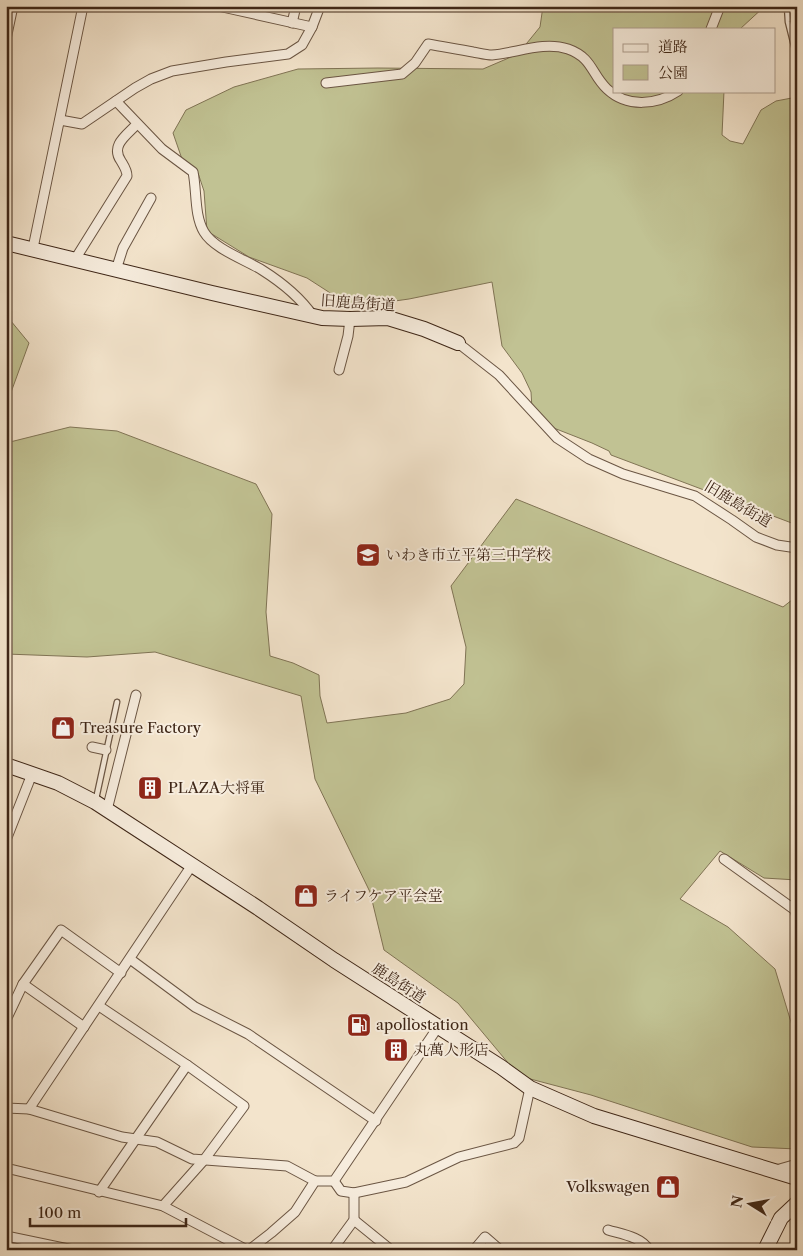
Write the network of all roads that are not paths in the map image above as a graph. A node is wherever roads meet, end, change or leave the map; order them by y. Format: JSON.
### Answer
{"nodes":[{"id":1,"x":13,"y":6,"type":"edge"},
{"id":2,"x":84,"y":6,"type":"edge"},
{"id":3,"x":218,"y":6,"type":"edge"},
{"id":4,"x":296,"y":6,"type":"edge"},
{"id":5,"x":320,"y":6,"type":"edge"},
{"id":6,"x":720,"y":6,"type":"edge"},
{"id":7,"x":787,"y":6,"type":"edge"},
{"id":8,"x":292,"y":23,"type":"junction"},
{"id":9,"x":312,"y":27,"type":"junction"},
{"id":10,"x":711,"y":28,"type":"edge"},
{"id":11,"x":6,"y":38,"type":"edge"},
{"id":12,"x":797,"y":58,"type":"edge"},
{"id":13,"x":326,"y":83,"type":"dead end"},
{"id":14,"x":677,"y":92,"type":"edge"},
{"id":15,"x":116,"y":101,"type":"junction"},
{"id":16,"x":60,"y":120,"type":"junction"},
{"id":17,"x":137,"y":124,"type":"junction"},
{"id":18,"x":151,"y":198,"type":"dead end"},
{"id":19,"x":6,"y":243,"type":"edge"},
{"id":20,"x":33,"y":248,"type":"junction"},
{"id":21,"x":74,"y":261,"type":"junction"},
{"id":22,"x":116,"y":270,"type":"junction"},
{"id":23,"x":313,"y":316,"type":"junction"},
{"id":24,"x":350,"y":319,"type":"junction"},
{"id":25,"x":458,"y":343,"type":"joint"},
{"id":26,"x":339,"y":370,"type":"dead end"},
{"id":27,"x":797,"y":548,"type":"edge"},
{"id":28,"x":136,"y":695,"type":"dead end"},
{"id":29,"x":117,"y":702,"type":"dead end"},
{"id":30,"x":88,"y":745,"type":"dead end"},
{"id":31,"x":106,"y":750,"type":"junction"},
{"id":32,"x":6,"y":765,"type":"edge"},
{"id":33,"x":32,"y":774,"type":"junction"},
{"id":34,"x":95,"y":802,"type":"junction"},
{"id":35,"x":107,"y":810,"type":"junction"},
{"id":36,"x":6,"y":840,"type":"edge"},
{"id":37,"x":724,"y":859,"type":"dead end"},
{"id":38,"x":192,"y":865,"type":"junction"},
{"id":39,"x":797,"y":917,"type":"edge"},
{"id":40,"x":130,"y":959,"type":"junction"},
{"id":41,"x":121,"y":973,"type":"junction"},
{"id":42,"x":23,"y":984,"type":"junction"},
{"id":43,"x":98,"y":1006,"type":"junction"},
{"id":44,"x":6,"y":1020,"type":"edge"},
{"id":45,"x":84,"y":1027,"type":"junction"},
{"id":46,"x":438,"y":1027,"type":"junction"},
{"id":47,"x":187,"y":1065,"type":"junction"},
{"id":48,"x":530,"y":1088,"type":"junction"},
{"id":49,"x":6,"y":1108,"type":"edge"},
{"id":50,"x":29,"y":1109,"type":"junction"},
{"id":51,"x":376,"y":1121,"type":"junction"},
{"id":52,"x":134,"y":1139,"type":"junction"},
{"id":53,"x":204,"y":1160,"type":"junction"},
{"id":54,"x":797,"y":1164,"type":"edge"},
{"id":55,"x":6,"y":1168,"type":"edge"},
{"id":56,"x":773,"y":1171,"type":"junction"},
{"id":57,"x":797,"y":1178,"type":"edge"},
{"id":58,"x":315,"y":1181,"type":"junction"},
{"id":59,"x":334,"y":1181,"type":"junction"},
{"id":60,"x":99,"y":1192,"type":"junction"},
{"id":61,"x":354,"y":1193,"type":"junction"},
{"id":62,"x":797,"y":1203,"type":"edge"},
{"id":63,"x":162,"y":1206,"type":"junction"},
{"id":64,"x":354,"y":1220,"type":"junction"},
{"id":65,"x":608,"y":1230,"type":"dead end"},
{"id":66,"x":6,"y":1236,"type":"edge"},
{"id":67,"x":71,"y":1250,"type":"edge"},
{"id":68,"x":248,"y":1250,"type":"edge"},
{"id":69,"x":332,"y":1250,"type":"edge"},
{"id":70,"x":391,"y":1250,"type":"edge"},
{"id":71,"x":474,"y":1250,"type":"edge"},
{"id":72,"x":500,"y":1250,"type":"edge"},
{"id":73,"x":649,"y":1250,"type":"edge"},
{"id":74,"x":765,"y":1250,"type":"edge"}],
"edges":[{"from":1,"to":11,"type":"street"},
{"from":2,"to":16,"type":"street"},
{"from":3,"to":8,"type":"street"},
{"from":4,"to":8,"type":"street"},
{"from":5,"to":9,"type":"street"},
{"from":6,"to":10,"type":"street"},
{"from":7,"to":12,"type":"lane"},
{"from":8,"to":9,"type":"street"},
{"from":9,"to":15,"type":"street"},
{"from":13,"to":14,"type":"street"},
{"from":15,"to":16,"type":"street"},
{"from":15,"to":17,"type":"street"},
{"from":16,"to":20,"type":"street"},
{"from":17,"to":21,"type":"street"},
{"from":17,"to":23,"type":"street"},
{"from":18,"to":22,"type":"street"},
{"from":19,"to":20,"type":"street","name":"旧鹿島街道"},
{"from":20,"to":21,"type":"street","name":"旧鹿島街道"},
{"from":21,"to":22,"type":"street","name":"旧鹿島街道"},
{"from":22,"to":23,"type":"street","name":"旧鹿島街道"},
{"from":23,"to":24,"type":"street","name":"旧鹿島街道"},
{"from":24,"to":25,"type":"street","name":"旧鹿島街道"},
{"from":24,"to":26,"type":"street"},
{"from":25,"to":27,"type":"street","name":"旧鹿島街道"},
{"from":28,"to":35,"type":"street"},
{"from":29,"to":31,"type":"lane"},
{"from":30,"to":31,"type":"street"},
{"from":31,"to":34,"type":"lane"},
{"from":32,"to":33,"type":"street","name":"鹿島街道"},
{"from":33,"to":34,"type":"street","name":"鹿島街道"},
{"from":33,"to":36,"type":"street"},
{"from":34,"to":35,"type":"street","name":"鹿島街道"},
{"from":35,"to":38,"type":"street","name":"鹿島街道"},
{"from":37,"to":39,"type":"street"},
{"from":38,"to":40,"type":"street"},
{"from":38,"to":46,"type":"street","name":"鹿島街道"},
{"from":40,"to":41,"type":"street"},
{"from":40,"to":51,"type":"street"},
{"from":41,"to":42,"type":"street"},
{"from":41,"to":43,"type":"street"},
{"from":42,"to":44,"type":"street"},
{"from":42,"to":45,"type":"street"},
{"from":43,"to":45,"type":"street"},
{"from":43,"to":47,"type":"street"},
{"from":45,"to":50,"type":"street"},
{"from":46,"to":48,"type":"street","name":"鹿島街道"},
{"from":46,"to":51,"type":"street"},
{"from":47,"to":52,"type":"street"},
{"from":47,"to":53,"type":"street"},
{"from":48,"to":56,"type":"street","name":"鹿島街道"},
{"from":48,"to":61,"type":"street"},
{"from":49,"to":50,"type":"street"},
{"from":50,"to":52,"type":"street"},
{"from":51,"to":59,"type":"street"},
{"from":52,"to":53,"type":"street"},
{"from":52,"to":60,"type":"street"},
{"from":53,"to":58,"type":"street"},
{"from":53,"to":63,"type":"street"},
{"from":54,"to":56,"type":"street"},
{"from":55,"to":60,"type":"street"},
{"from":56,"to":57,"type":"street","name":"鹿島街道"},
{"from":58,"to":59,"type":"street"},
{"from":58,"to":68,"type":"street"},
{"from":59,"to":61,"type":"street"},
{"from":60,"to":63,"type":"street"},
{"from":61,"to":64,"type":"street"},
{"from":62,"to":74,"type":"street"},
{"from":63,"to":68,"type":"street"},
{"from":64,"to":69,"type":"street"},
{"from":64,"to":70,"type":"street"},
{"from":65,"to":73,"type":"street"},
{"from":66,"to":67,"type":"street"},
{"from":71,"to":72,"type":"street"}]}
